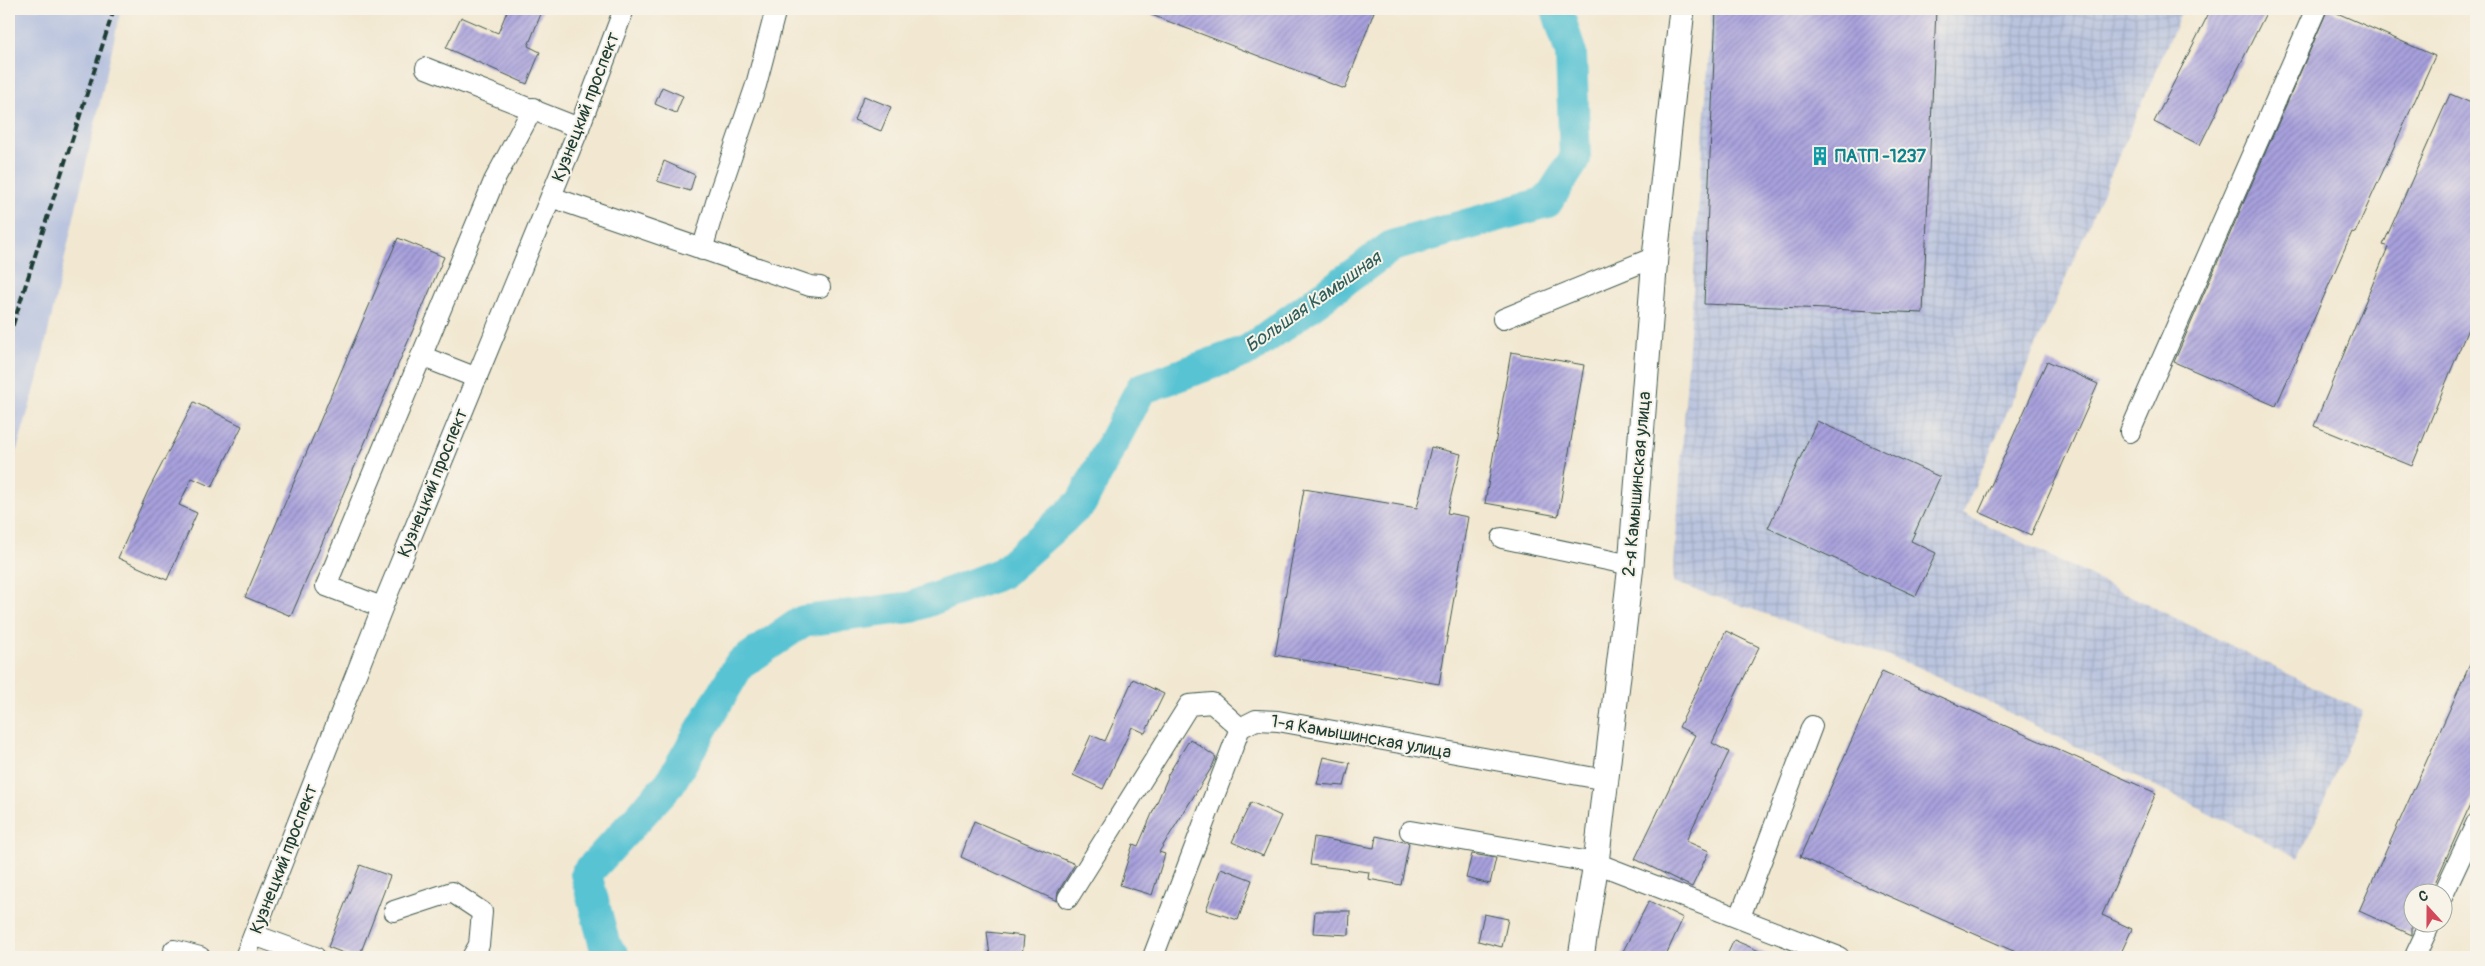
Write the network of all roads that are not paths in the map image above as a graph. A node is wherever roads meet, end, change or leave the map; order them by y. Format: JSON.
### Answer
{"nodes":[{"id":1,"x":624,"y":9,"type":"edge"},
{"id":2,"x":776,"y":9,"type":"edge"},
{"id":3,"x":1682,"y":9,"type":"edge"},
{"id":4,"x":2316,"y":9,"type":"edge"},
{"id":5,"x":426,"y":68,"type":"dead end"},
{"id":6,"x":533,"y":108,"type":"junction"},
{"id":7,"x":579,"y":128,"type":"junction"},
{"id":8,"x":551,"y":197,"type":"junction"},
{"id":9,"x":702,"y":250,"type":"junction"},
{"id":10,"x":1655,"y":257,"type":"junction"},
{"id":11,"x":820,"y":287,"type":"dead end"},
{"id":12,"x":1503,"y":319,"type":"dead end"},
{"id":13,"x":421,"y":356,"type":"junction"},
{"id":14,"x":476,"y":378,"type":"junction"},
{"id":15,"x":2130,"y":432,"type":"dead end"},
{"id":16,"x":1502,"y":538,"type":"dead end"},
{"id":17,"x":1631,"y":565,"type":"junction"},
{"id":18,"x":382,"y":607,"type":"junction"},
{"id":19,"x":1812,"y":726,"type":"dead end"},
{"id":20,"x":1240,"y":728,"type":"junction"},
{"id":21,"x":1606,"y":780,"type":"junction"},
{"id":22,"x":2476,"y":824,"type":"edge"},
{"id":23,"x":1410,"y":831,"type":"dead end"},
{"id":24,"x":1596,"y":863,"type":"junction"},
{"id":25,"x":2448,"y":884,"type":"edge"},
{"id":26,"x":1068,"y":898,"type":"dead end"},
{"id":27,"x":394,"y":911,"type":"dead end"},
{"id":28,"x":1740,"y":918,"type":"junction"},
{"id":29,"x":2425,"y":934,"type":"edge"},
{"id":30,"x":254,"y":935,"type":"junction"},
{"id":31,"x":174,"y":950,"type":"dead end"},
{"id":32,"x":200,"y":957,"type":"edge"},
{"id":33,"x":245,"y":957,"type":"edge"},
{"id":34,"x":315,"y":957,"type":"edge"},
{"id":35,"x":472,"y":957,"type":"edge"},
{"id":36,"x":1153,"y":957,"type":"edge"},
{"id":37,"x":1582,"y":957,"type":"edge"},
{"id":38,"x":1839,"y":957,"type":"edge"},
{"id":39,"x":2420,"y":957,"type":"edge"}],
"edges":[{"from":1,"to":7,"type":"street","name":"Кузнецкий проспект"},
{"from":2,"to":9,"type":"street"},
{"from":3,"to":10,"type":"main road","name":"2-я Камышинская улица"},
{"from":4,"to":15,"type":"street"},
{"from":5,"to":6,"type":"street"},
{"from":6,"to":7,"type":"street"},
{"from":6,"to":13,"type":"street"},
{"from":7,"to":8,"type":"street","name":"Кузнецкий проспект"},
{"from":8,"to":9,"type":"street"},
{"from":8,"to":14,"type":"street","name":"Кузнецкий проспект"},
{"from":9,"to":11,"type":"street"},
{"from":10,"to":12,"type":"street"},
{"from":10,"to":17,"type":"main road","name":"2-я Камышинская улица"},
{"from":13,"to":14,"type":"street"},
{"from":13,"to":18,"type":"street"},
{"from":14,"to":18,"type":"street","name":"Кузнецкий проспект"},
{"from":16,"to":17,"type":"street"},
{"from":17,"to":21,"type":"main road","name":"2-я Камышинская улица"},
{"from":18,"to":30,"type":"street","name":"Кузнецкий проспект"},
{"from":19,"to":28,"type":"street"},
{"from":20,"to":21,"type":"street","name":"1-я Камышинская улица"},
{"from":20,"to":26,"type":"street"},
{"from":20,"to":36,"type":"street"},
{"from":21,"to":24,"type":"main road","name":"2-я Камышинская улица"},
{"from":22,"to":25,"type":"street"},
{"from":23,"to":24,"type":"street"},
{"from":24,"to":28,"type":"street"},
{"from":24,"to":37,"type":"main road","name":"2-я Камышинская улица"},
{"from":27,"to":35,"type":"street"},
{"from":28,"to":38,"type":"street"},
{"from":29,"to":39,"type":"street"},
{"from":30,"to":33,"type":"street","name":"Кузнецкий проспект"},
{"from":30,"to":34,"type":"street"},
{"from":31,"to":32,"type":"street"}]}
